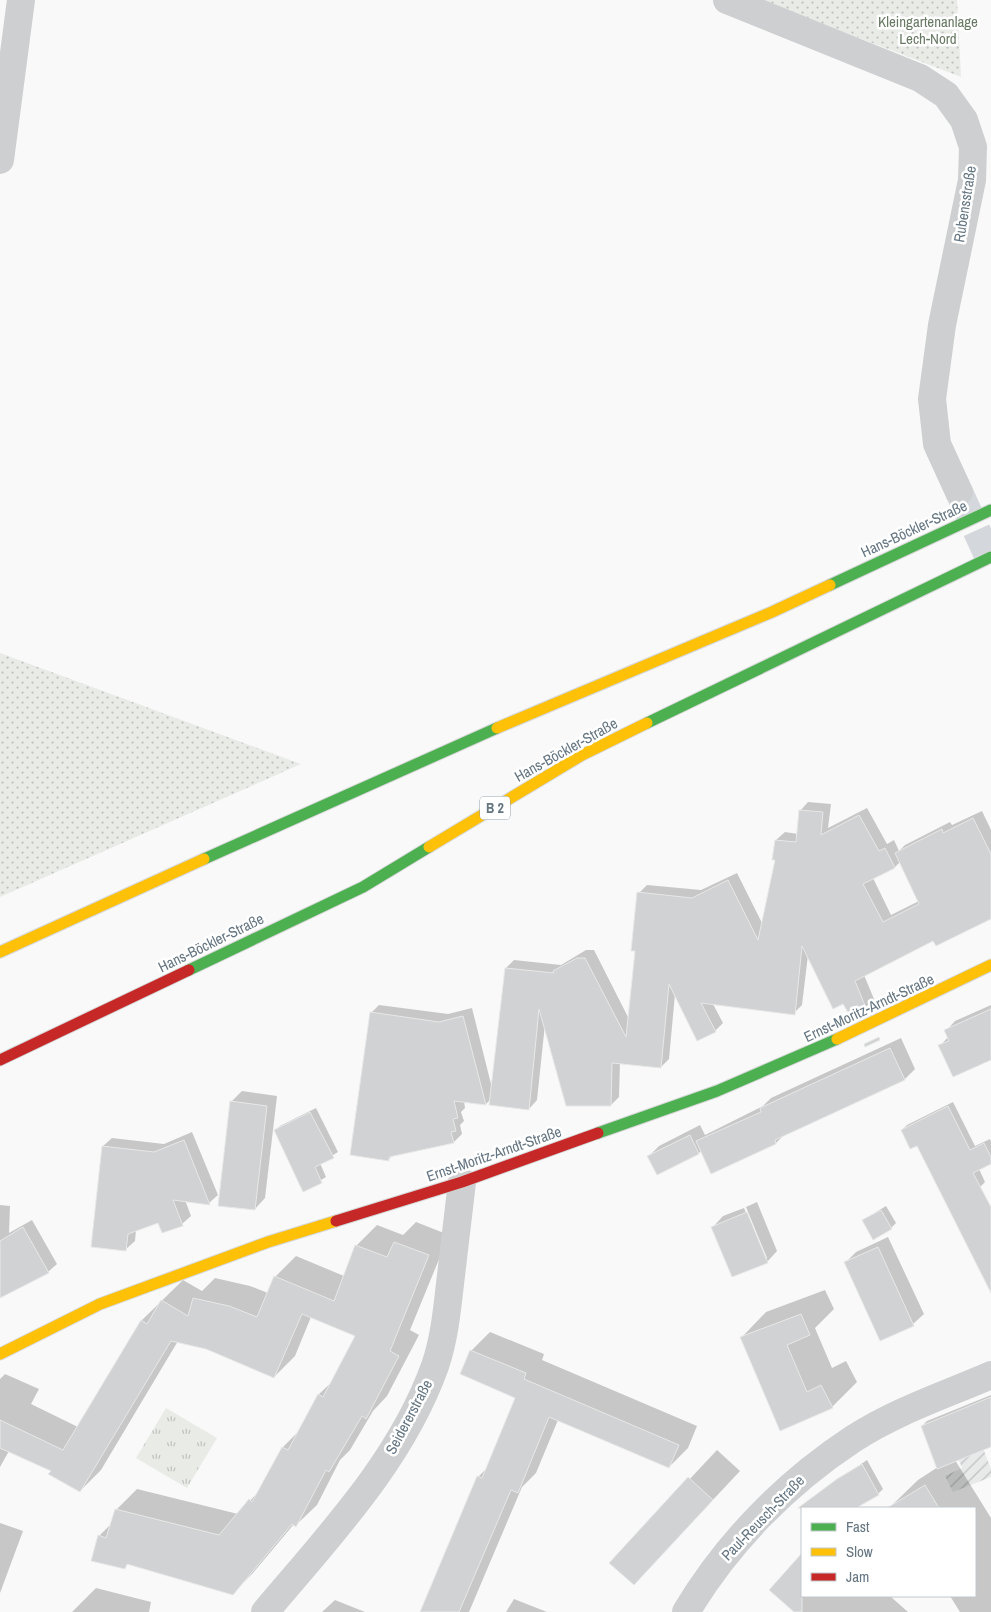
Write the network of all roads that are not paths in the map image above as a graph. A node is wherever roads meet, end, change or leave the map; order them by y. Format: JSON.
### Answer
{"nodes":[{"id":1,"x":22,"y":0,"type":"edge"},
{"id":2,"x":727,"y":0,"type":"edge"},
{"id":3,"x":0,"y":160,"type":"edge"},
{"id":4,"x":959,"y":492,"type":"tunnel mouth"},
{"id":5,"x":991,"y":510,"type":"edge"},
{"id":6,"x":991,"y":557,"type":"edge"},
{"id":7,"x":0,"y":952,"type":"edge"},
{"id":8,"x":991,"y":965,"type":"edge"},
{"id":9,"x":0,"y":1060,"type":"edge"},
{"id":10,"x":462,"y":1182,"type":"junction"},
{"id":11,"x":0,"y":1354,"type":"edge"},
{"id":12,"x":991,"y":1375,"type":"edge"},
{"id":13,"x":265,"y":1612,"type":"edge"},
{"id":14,"x":686,"y":1612,"type":"edge"}],
"edges":[{"from":1,"to":3,"type":"street"},
{"from":2,"to":4,"type":"street","name":"Rubensstraße"},
{"from":5,"to":7,"type":"main road","name":"Hans-Böckler-Straße"},
{"from":6,"to":9,"type":"main road","name":"Hans-Böckler-Straße","number":"B 2"},
{"from":8,"to":10,"type":"main road","name":"Ernst-Moritz-Arndt-Straße"},
{"from":10,"to":11,"type":"main road","name":"Ernst-Moritz-Arndt-Straße"},
{"from":10,"to":13,"type":"street","name":"Seidererstraße"},
{"from":12,"to":14,"type":"street","name":"Paul-Reusch-Straße"}]}
